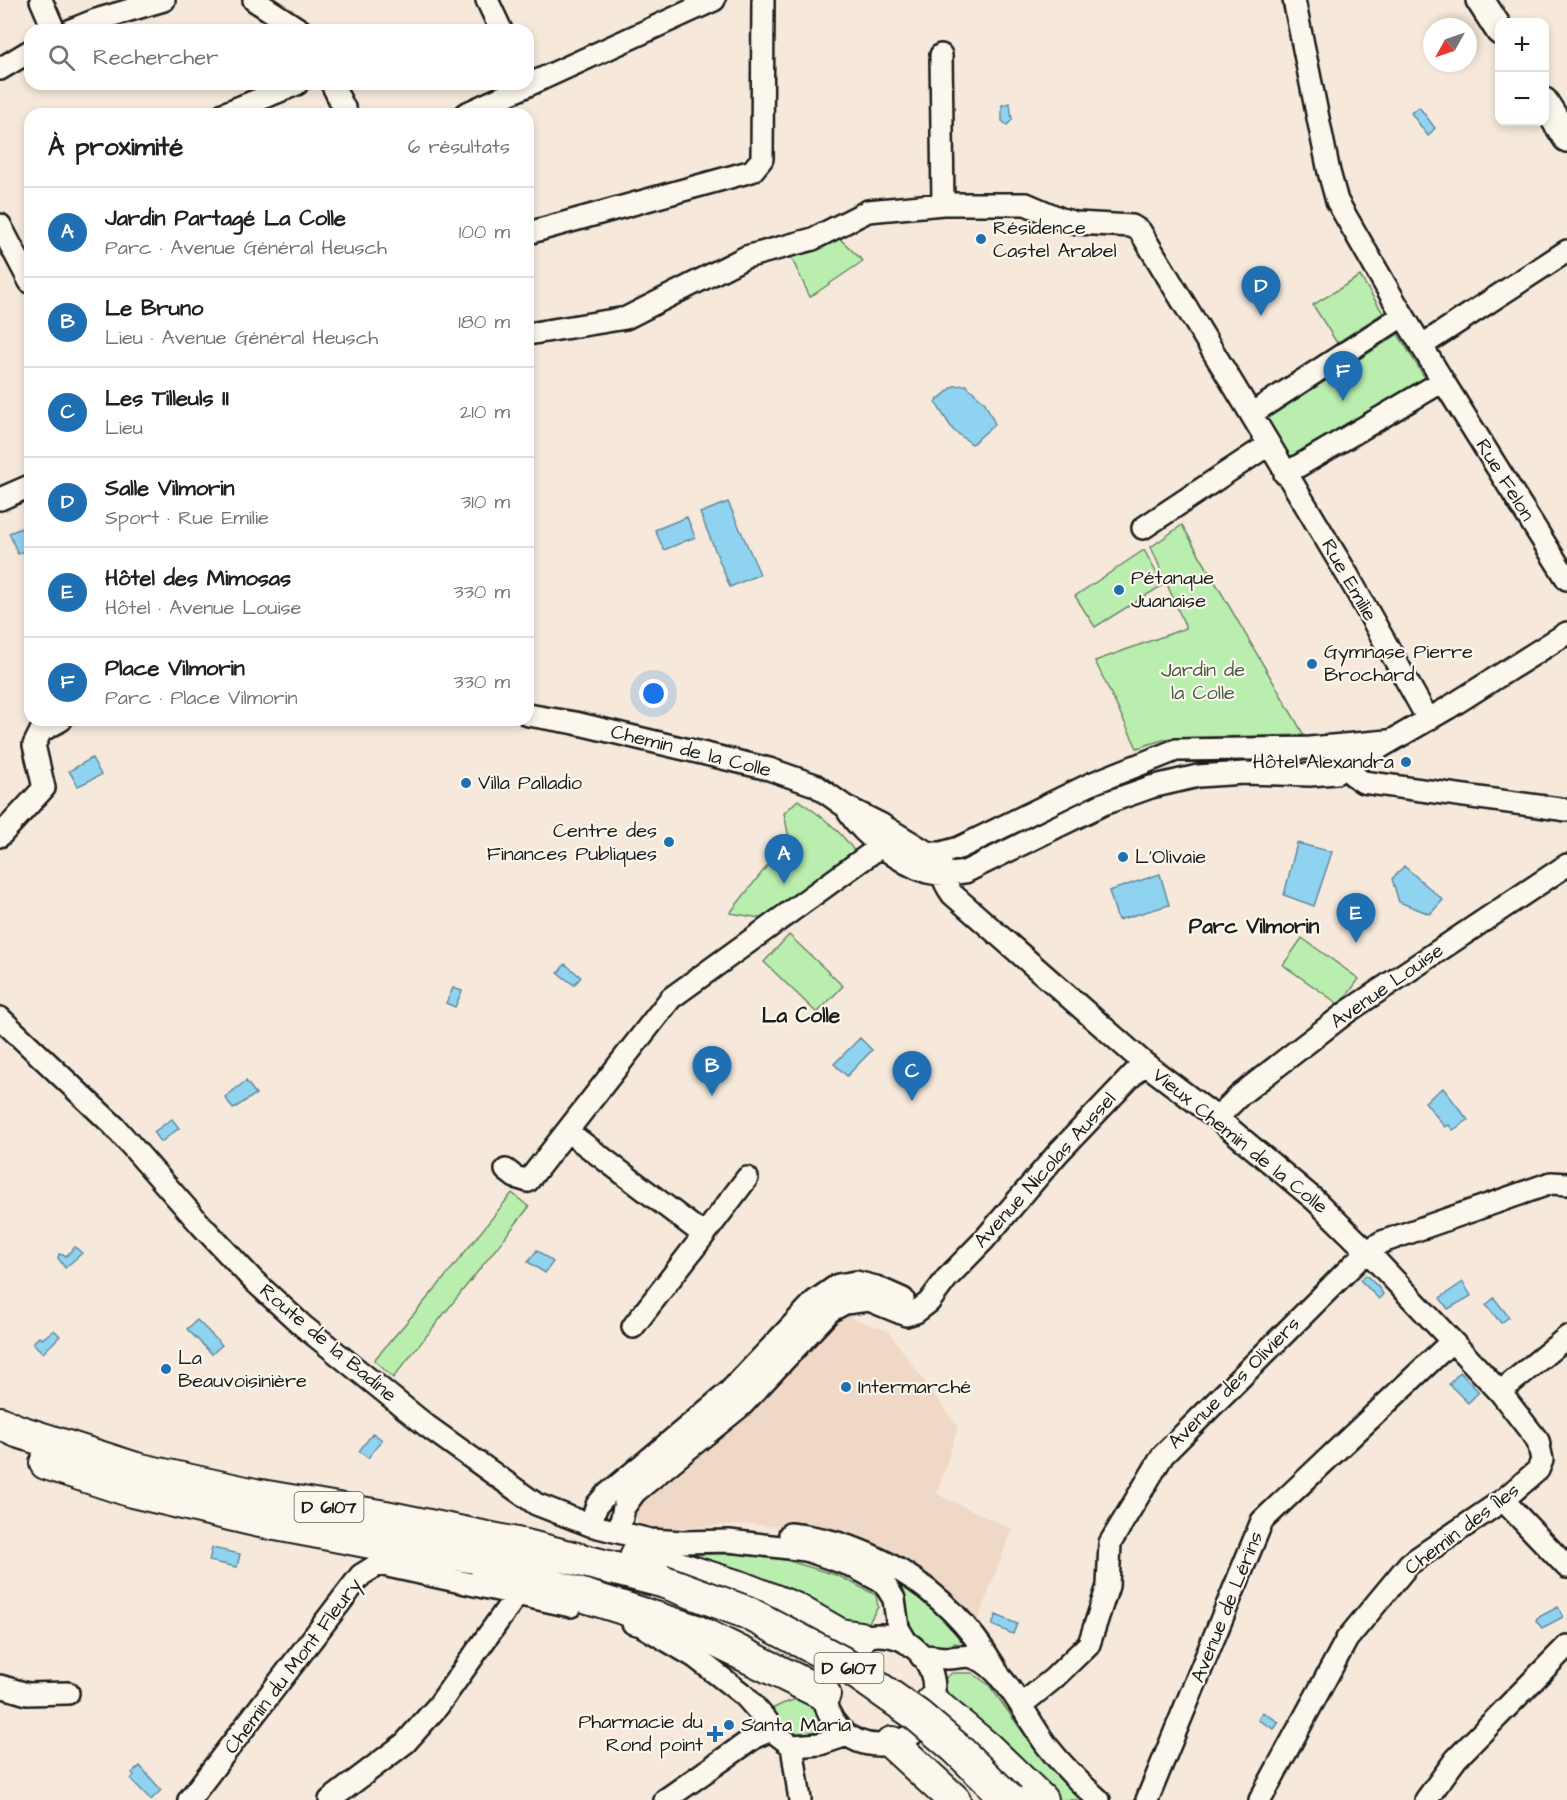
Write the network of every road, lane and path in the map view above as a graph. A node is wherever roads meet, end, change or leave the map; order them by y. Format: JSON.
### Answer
{"nodes":[{"id":1,"x":41,"y":0,"type":"edge"},
{"id":2,"x":164,"y":0,"type":"edge"},
{"id":3,"x":254,"y":0,"type":"edge"},
{"id":4,"x":487,"y":0,"type":"edge"},
{"id":5,"x":714,"y":0,"type":"edge"},
{"id":6,"x":763,"y":0,"type":"edge"},
{"id":7,"x":1294,"y":0,"type":"edge"},
{"id":8,"x":1480,"y":0,"type":"edge"},
{"id":9,"x":1495,"y":23,"type":"edge"},
{"id":10,"x":51,"y":24,"type":"edge"},
{"id":11,"x":86,"y":24,"type":"edge"},
{"id":12,"x":291,"y":24,"type":"edge"},
{"id":13,"x":498,"y":24,"type":"edge"},
{"id":14,"x":24,"y":55,"type":"edge"},
{"id":15,"x":941,"y":55,"type":"dead end"},
{"id":16,"x":0,"y":69,"type":"edge"},
{"id":17,"x":534,"y":81,"type":"edge"},
{"id":18,"x":282,"y":90,"type":"edge"},
{"id":19,"x":335,"y":90,"type":"edge"},
{"id":20,"x":515,"y":90,"type":"edge"},
{"id":21,"x":238,"y":108,"type":"edge"},
{"id":22,"x":344,"y":108,"type":"edge"},
{"id":23,"x":477,"y":108,"type":"edge"},
{"id":24,"x":1549,"y":109,"type":"edge"},
{"id":25,"x":1567,"y":138,"type":"edge"},
{"id":26,"x":943,"y":204,"type":"junction"},
{"id":27,"x":0,"y":225,"type":"edge"},
{"id":28,"x":534,"y":231,"type":"edge"},
{"id":29,"x":1567,"y":251,"type":"edge"},
{"id":30,"x":24,"y":271,"type":"edge"},
{"id":31,"x":1402,"y":316,"type":"junction"},
{"id":32,"x":534,"y":333,"type":"edge"},
{"id":33,"x":1421,"y":346,"type":"junction"},
{"id":34,"x":1443,"y":381,"type":"junction"},
{"id":35,"x":1251,"y":414,"type":"junction"},
{"id":36,"x":1268,"y":445,"type":"junction"},
{"id":37,"x":1285,"y":474,"type":"junction"},
{"id":38,"x":24,"y":489,"type":"edge"},
{"id":39,"x":0,"y":499,"type":"edge"},
{"id":40,"x":1143,"y":528,"type":"dead end"},
{"id":41,"x":1567,"y":579,"type":"edge"},
{"id":42,"x":1567,"y":633,"type":"edge"},
{"id":43,"x":534,"y":716,"type":"edge"},
{"id":44,"x":1428,"y":719,"type":"junction"},
{"id":45,"x":50,"y":726,"type":"edge"},
{"id":46,"x":1388,"y":741,"type":"junction"},
{"id":47,"x":1334,"y":747,"type":"junction"},
{"id":48,"x":1310,"y":748,"type":"junction"},
{"id":49,"x":1142,"y":763,"type":"junction"},
{"id":50,"x":1347,"y":766,"type":"junction"},
{"id":51,"x":1310,"y":775,"type":"junction"},
{"id":52,"x":1151,"y":787,"type":"junction"},
{"id":53,"x":1567,"y":810,"type":"edge"},
{"id":54,"x":0,"y":836,"type":"edge"},
{"id":55,"x":886,"y":838,"type":"junction"},
{"id":56,"x":940,"y":863,"type":"junction"},
{"id":57,"x":1567,"y":866,"type":"edge"},
{"id":58,"x":0,"y":1018,"type":"edge"},
{"id":59,"x":1144,"y":1063,"type":"junction"},
{"id":60,"x":1217,"y":1118,"type":"junction"},
{"id":61,"x":567,"y":1131,"type":"junction"},
{"id":62,"x":506,"y":1170,"type":"dead end"},
{"id":63,"x":747,"y":1178,"type":"dead end"},
{"id":64,"x":1567,"y":1184,"type":"edge"},
{"id":65,"x":704,"y":1235,"type":"junction"},
{"id":66,"x":1367,"y":1251,"type":"junction"},
{"id":67,"x":633,"y":1327,"type":"dead end"},
{"id":68,"x":1566,"y":1340,"type":"edge"},
{"id":69,"x":1451,"y":1342,"type":"junction"},
{"id":70,"x":1500,"y":1392,"type":"junction"},
{"id":71,"x":735,"y":1398,"type":"junction"},
{"id":72,"x":0,"y":1423,"type":"edge"},
{"id":73,"x":1538,"y":1441,"type":"joint"},
{"id":74,"x":0,"y":1446,"type":"edge"},
{"id":75,"x":1503,"y":1500,"type":"junction"},
{"id":76,"x":590,"y":1525,"type":"junction"},
{"id":77,"x":386,"y":1531,"type":"junction"},
{"id":78,"x":619,"y":1532,"type":"junction"},
{"id":79,"x":729,"y":1541,"type":"junction"},
{"id":80,"x":1567,"y":1567,"type":"edge"},
{"id":81,"x":659,"y":1589,"type":"junction"},
{"id":82,"x":518,"y":1593,"type":"junction"},
{"id":83,"x":897,"y":1613,"type":"junction"},
{"id":84,"x":871,"y":1637,"type":"junction"},
{"id":85,"x":1567,"y":1646,"type":"edge"},
{"id":86,"x":914,"y":1649,"type":"junction"},
{"id":87,"x":950,"y":1658,"type":"junction"},
{"id":88,"x":1002,"y":1680,"type":"junction"},
{"id":89,"x":0,"y":1686,"type":"edge"},
{"id":90,"x":932,"y":1689,"type":"junction"},
{"id":91,"x":68,"y":1693,"type":"dead end"},
{"id":92,"x":1021,"y":1705,"type":"junction"},
{"id":93,"x":835,"y":1717,"type":"junction"},
{"id":94,"x":771,"y":1730,"type":"junction"},
{"id":95,"x":892,"y":1743,"type":"junction"},
{"id":96,"x":792,"y":1746,"type":"junction"},
{"id":97,"x":189,"y":1800,"type":"edge"},
{"id":98,"x":330,"y":1800,"type":"edge"},
{"id":99,"x":665,"y":1800,"type":"edge"},
{"id":100,"x":800,"y":1800,"type":"edge"},
{"id":101,"x":954,"y":1800,"type":"edge"},
{"id":102,"x":982,"y":1800,"type":"edge"},
{"id":103,"x":1009,"y":1800,"type":"edge"},
{"id":104,"x":1041,"y":1800,"type":"edge"},
{"id":105,"x":1099,"y":1800,"type":"edge"},
{"id":106,"x":1147,"y":1800,"type":"edge"},
{"id":107,"x":1260,"y":1800,"type":"edge"},
{"id":108,"x":1426,"y":1800,"type":"edge"}],
"edges":[{"from":1,"to":10,"type":"street"},
{"from":2,"to":11,"type":"street"},
{"from":3,"to":12,"type":"street"},
{"from":4,"to":13,"type":"street"},
{"from":5,"to":17,"type":"street"},
{"from":6,"to":28,"type":"street"},
{"from":7,"to":31,"type":"street","name":"Rue Felon"},
{"from":8,"to":9,"type":"main road"},
{"from":14,"to":16,"type":"street"},
{"from":15,"to":26,"type":"street"},
{"from":18,"to":21,"type":"street"},
{"from":19,"to":22,"type":"street"},
{"from":20,"to":23,"type":"street"},
{"from":24,"to":25,"type":"main road"},
{"from":26,"to":32,"type":"street"},
{"from":26,"to":35,"type":"street"},
{"from":27,"to":30,"type":"street"},
{"from":29,"to":33,"type":"street"},
{"from":31,"to":33,"type":"street","name":"Rue Felon"},
{"from":31,"to":35,"type":"street"},
{"from":33,"to":34,"type":"street","name":"Rue Felon"},
{"from":34,"to":37,"type":"street"},
{"from":34,"to":41,"type":"street","name":"Rue Felon"},
{"from":35,"to":36,"type":"street","name":"Rue Emilie"},
{"from":36,"to":37,"type":"street","name":"Rue Emilie"},
{"from":36,"to":40,"type":"street"},
{"from":37,"to":44,"type":"street","name":"Rue Emilie"},
{"from":38,"to":39,"type":"street"},
{"from":42,"to":44,"type":"street","name":"Chemin de la Colle"},
{"from":43,"to":55,"type":"street","name":"Chemin de la Colle"},
{"from":44,"to":46,"type":"street","name":"Chemin de la Colle"},
{"from":45,"to":54,"type":"street"},
{"from":46,"to":47,"type":"street"},
{"from":46,"to":50,"type":"street","name":"Chemin de la Colle"},
{"from":47,"to":48,"type":"street"},
{"from":47,"to":50,"type":"street"},
{"from":48,"to":49,"type":"street"},
{"from":48,"to":51,"type":"street"},
{"from":49,"to":52,"type":"street"},
{"from":49,"to":56,"type":"street"},
{"from":50,"to":51,"type":"street","name":"Chemin de la Colle"},
{"from":50,"to":53,"type":"street"},
{"from":51,"to":52,"type":"street","name":"Chemin de la Colle"},
{"from":52,"to":56,"type":"street","name":"Chemin de la Colle"},
{"from":55,"to":56,"type":"street","name":"Chemin de la Colle"},
{"from":55,"to":61,"type":"street"},
{"from":56,"to":59,"type":"street","name":"Vieux Chemin de la Colle"},
{"from":57,"to":60,"type":"street","name":"Avenue Louise"},
{"from":58,"to":76,"type":"street","name":"Route de la Badine"},
{"from":59,"to":60,"type":"street","name":"Vieux Chemin de la Colle"},
{"from":59,"to":71,"type":"street","name":"Avenue Nicolas Aussel"},
{"from":60,"to":66,"type":"street","name":"Vieux Chemin de la Colle"},
{"from":61,"to":62,"type":"street"},
{"from":61,"to":65,"type":"street"},
{"from":63,"to":65,"type":"street"},
{"from":64,"to":66,"type":"street","name":"Avenue des Oliviers"},
{"from":65,"to":67,"type":"street"},
{"from":66,"to":69,"type":"street","name":"Vieux Chemin de la Colle"},
{"from":66,"to":92,"type":"street","name":"Avenue des Oliviers"},
{"from":68,"to":70,"type":"street"},
{"from":69,"to":70,"type":"street","name":"Vieux Chemin de la Colle"},
{"from":69,"to":106,"type":"street","name":"Avenue de Lérins"},
{"from":70,"to":73,"type":"street","name":"Vieux Chemin de la Colle"},
{"from":71,"to":76,"type":"street","name":"Avenue Nicolas Aussel"},
{"from":71,"to":78,"type":"street","name":"Avenue Nicolas Aussel"},
{"from":72,"to":77,"type":"highway","number":"D 6107"},
{"from":73,"to":75,"type":"street","name":"Chemin des Îles"},
{"from":74,"to":77,"type":"highway","number":"D 6107"},
{"from":75,"to":80,"type":"street"},
{"from":75,"to":107,"type":"street","name":"Chemin des Îles"},
{"from":76,"to":78,"type":"street","name":"Route de la Badine"},
{"from":77,"to":81,"type":"highway","number":"D 6107"},
{"from":77,"to":84,"type":"highway"},
{"from":77,"to":93,"type":"highway"},
{"from":78,"to":79,"type":"street","name":"Route de la Badine"},
{"from":79,"to":83,"type":"street","name":"Route de la Badine"},
{"from":79,"to":88,"type":"street","name":"Route de la Badine"},
{"from":81,"to":102,"type":"highway","number":"D 6107"},
{"from":81,"to":103,"type":"highway","number":"D 6107","bridge":true},
{"from":82,"to":94,"type":"street"},
{"from":82,"to":97,"type":"street","name":"Chemin du Mont Fleury"},
{"from":82,"to":98,"type":"street"},
{"from":83,"to":84,"type":"street"},
{"from":83,"to":86,"type":"street","name":"Route de la Badine"},
{"from":84,"to":86,"type":"street"},
{"from":84,"to":93,"type":"street"},
{"from":85,"to":108,"type":"street"},
{"from":86,"to":87,"type":"street","name":"Route de la Badine"},
{"from":86,"to":90,"type":"street"},
{"from":87,"to":88,"type":"street","name":"Route de la Badine"},
{"from":87,"to":90,"type":"street"},
{"from":88,"to":92,"type":"street","name":"Route de la Badine"},
{"from":89,"to":91,"type":"street"},
{"from":90,"to":95,"type":"street"},
{"from":90,"to":104,"type":"highway"},
{"from":92,"to":105,"type":"street","name":"Route de la Badine"},
{"from":93,"to":95,"type":"street"},
{"from":93,"to":96,"type":"street"},
{"from":94,"to":96,"type":"street"},
{"from":94,"to":99,"type":"street"},
{"from":95,"to":101,"type":"highway"},
{"from":96,"to":100,"type":"street"}]}
